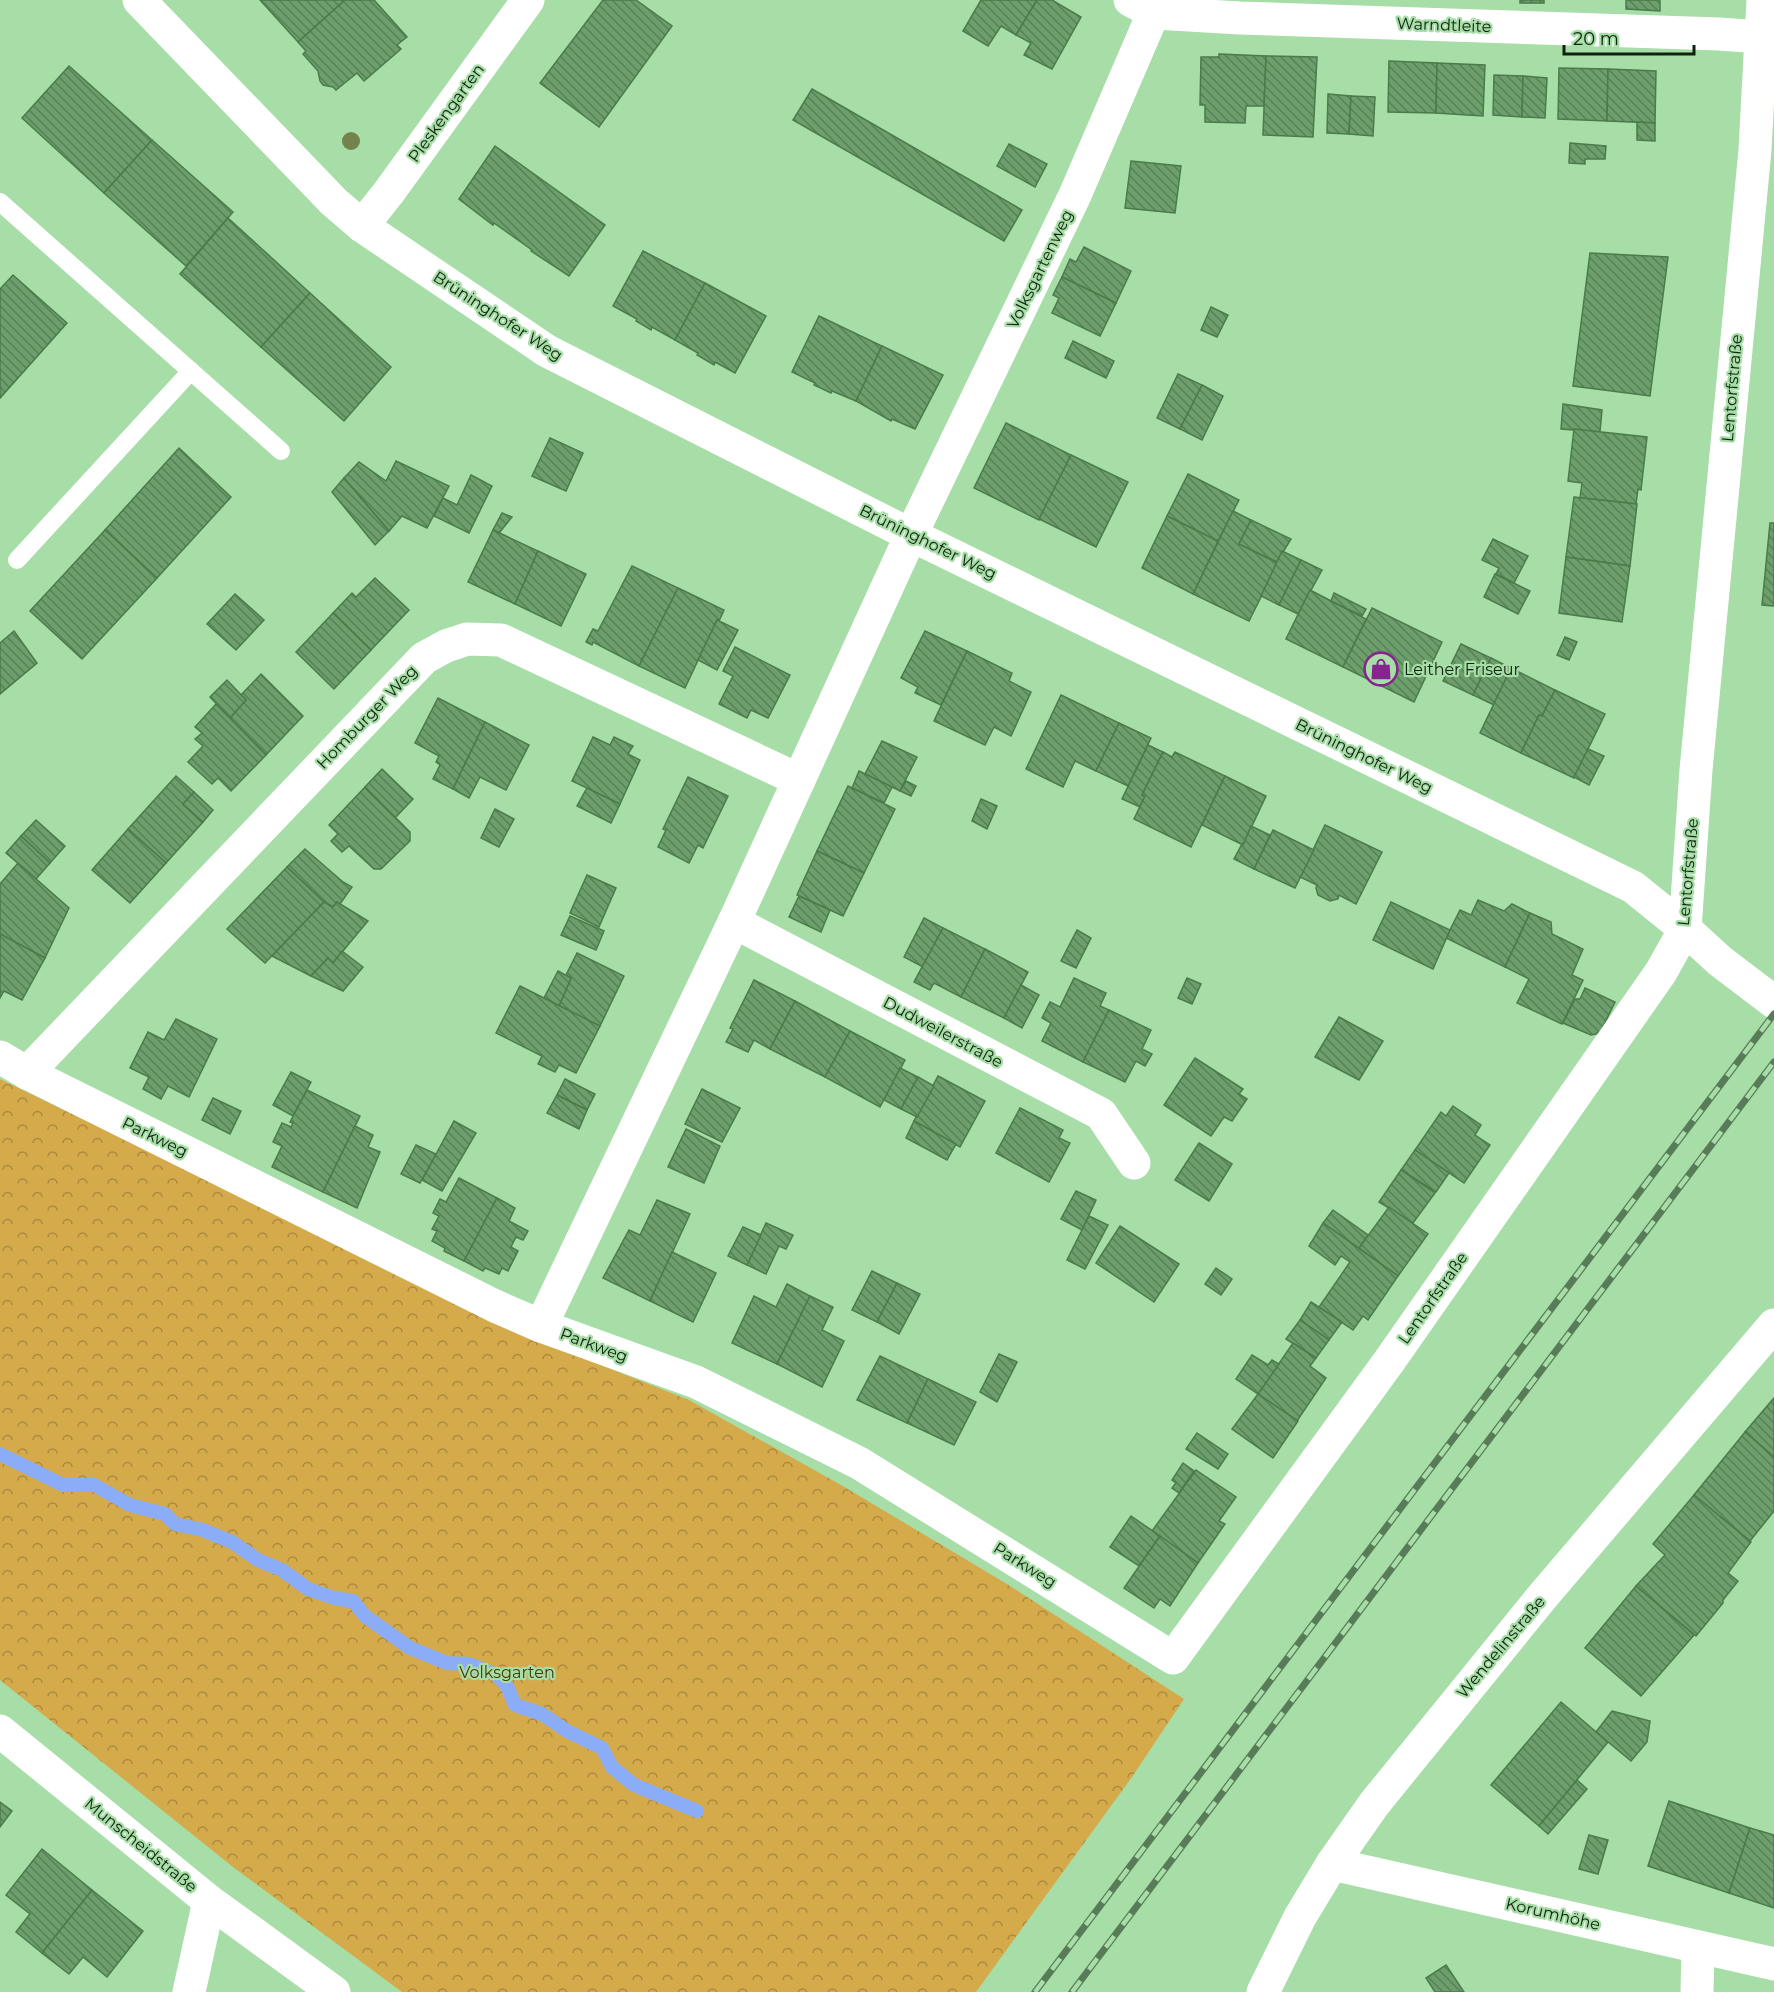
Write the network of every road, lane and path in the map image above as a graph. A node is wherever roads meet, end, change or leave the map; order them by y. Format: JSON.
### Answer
{"nodes":[{"id":1,"x":139,"y":0,"type":"edge"},
{"id":2,"x":528,"y":0,"type":"edge"},
{"id":3,"x":1763,"y":0,"type":"edge"},
{"id":4,"x":1148,"y":4,"type":"edge"},
{"id":5,"x":1761,"y":37,"type":"junction"},
{"id":6,"x":0,"y":202,"type":"edge"},
{"id":7,"x":362,"y":226,"type":"junction"},
{"id":8,"x":191,"y":371,"type":"junction"},
{"id":9,"x":281,"y":451,"type":"dead end"},
{"id":10,"x":911,"y":535,"type":"junction"},
{"id":11,"x":16,"y":560,"type":"dead end"},
{"id":12,"x":799,"y":780,"type":"junction"},
{"id":13,"x":734,"y":922,"type":"junction"},
{"id":14,"x":1685,"y":929,"type":"junction"},
{"id":15,"x":1774,"y":1002,"type":"edge"},
{"id":16,"x":14,"y":1065,"type":"edge"},
{"id":17,"x":1134,"y":1162,"type":"dead end"},
{"id":18,"x":1774,"y":1325,"type":"edge"},
{"id":19,"x":541,"y":1326,"type":"junction"},
{"id":20,"x":1173,"y":1658,"type":"joint"},
{"id":21,"x":0,"y":1731,"type":"edge"},
{"id":22,"x":1332,"y":1864,"type":"junction"},
{"id":23,"x":209,"y":1901,"type":"junction"},
{"id":24,"x":1698,"y":1947,"type":"junction"},
{"id":25,"x":1774,"y":1964,"type":"edge"},
{"id":26,"x":189,"y":1992,"type":"edge"},
{"id":27,"x":334,"y":1992,"type":"edge"},
{"id":28,"x":1263,"y":1992,"type":"edge"},
{"id":29,"x":1697,"y":1992,"type":"edge"}],
"edges":[{"from":1,"to":7,"type":"street","name":"Brüninghofer Weg"},
{"from":2,"to":7,"type":"street","name":"Pleskengarten"},
{"from":3,"to":5,"type":"street","name":"Lentorfstraße"},
{"from":4,"to":5,"type":"street","name":"Warndtleite"},
{"from":4,"to":10,"type":"street","name":"Volksgartenweg"},
{"from":5,"to":14,"type":"street","name":"Lentorfstraße"},
{"from":6,"to":8,"type":"lane"},
{"from":7,"to":10,"type":"street","name":"Brüninghofer Weg"},
{"from":8,"to":9,"type":"lane"},
{"from":8,"to":11,"type":"lane"},
{"from":10,"to":12,"type":"street"},
{"from":10,"to":14,"type":"street","name":"Brüninghofer Weg"},
{"from":12,"to":13,"type":"street"},
{"from":12,"to":16,"type":"street","name":"Homburger Weg"},
{"from":13,"to":17,"type":"street","name":"Dudweilerstraße"},
{"from":13,"to":19,"type":"street"},
{"from":14,"to":15,"type":"street","name":"Brüninghofer Weg"},
{"from":14,"to":20,"type":"street","name":"Lentorfstraße"},
{"from":16,"to":19,"type":"street","name":"Parkweg"},
{"from":18,"to":22,"type":"street","name":"Wendelinstraße"},
{"from":19,"to":20,"type":"street","name":"Parkweg"},
{"from":21,"to":23,"type":"street","name":"Munscheidstraße"},
{"from":22,"to":24,"type":"street","name":"Korumhöhe"},
{"from":22,"to":28,"type":"street","name":"Wendelinstraße"},
{"from":23,"to":26,"type":"street","name":"Munscheidstraße"},
{"from":23,"to":27,"type":"street"},
{"from":24,"to":25,"type":"street","name":"Korumhöhe"},
{"from":24,"to":29,"type":"street"}]}
